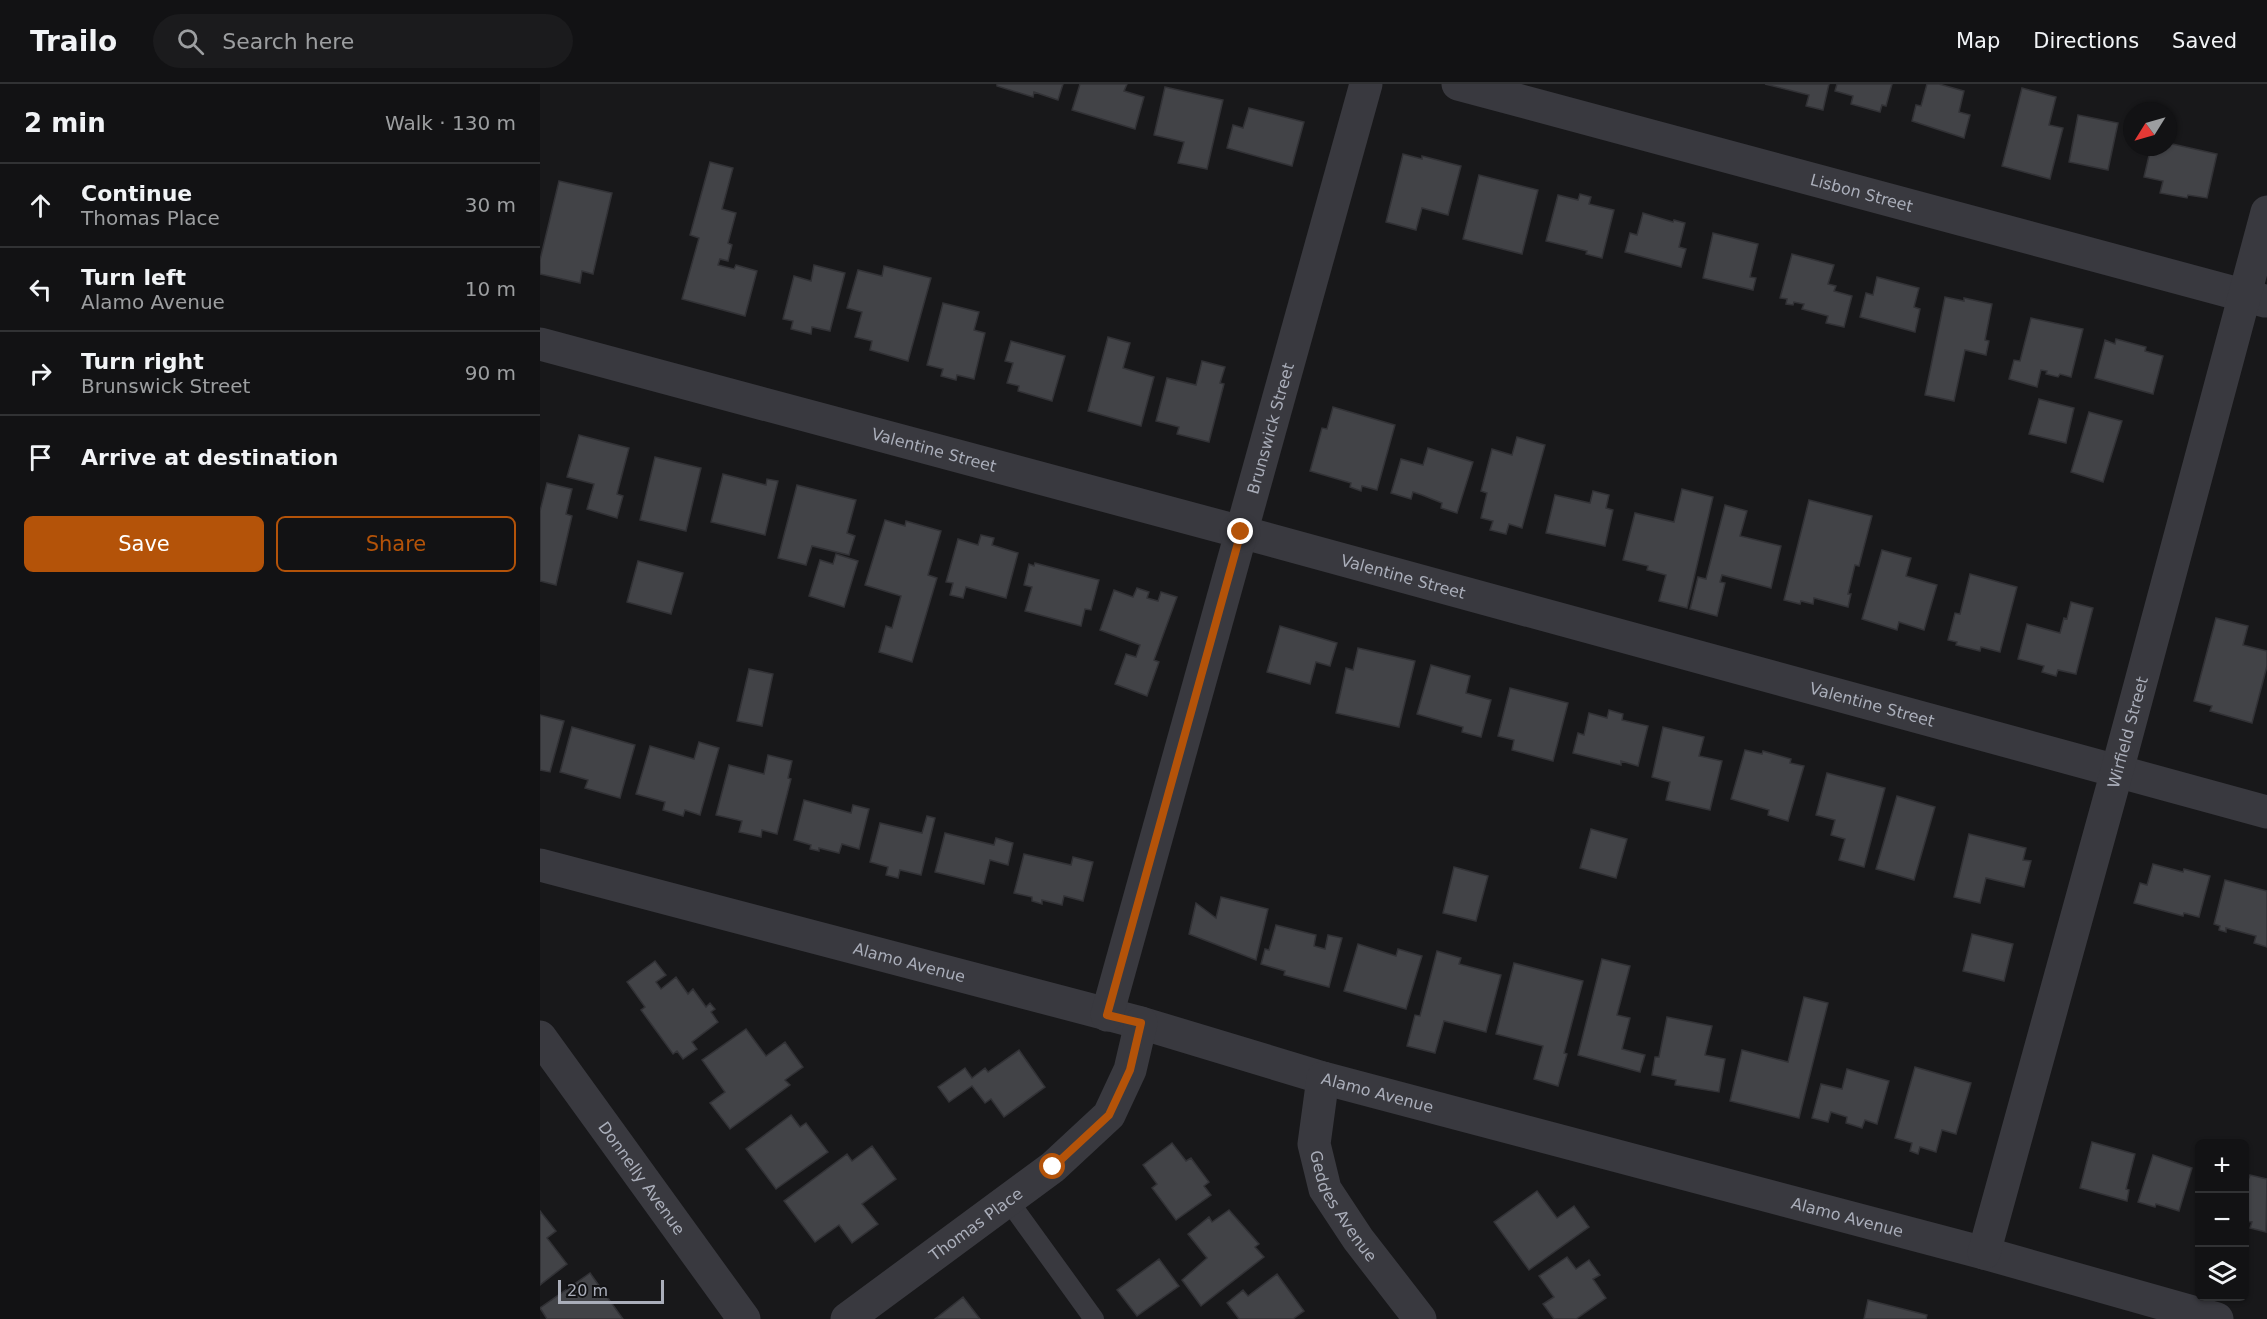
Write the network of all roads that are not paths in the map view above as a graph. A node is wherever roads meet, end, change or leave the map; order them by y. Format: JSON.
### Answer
{"nodes":[{"id":1,"x":1366,"y":84,"type":"edge"},
{"id":2,"x":1458,"y":84,"type":"edge"},
{"id":3,"x":2267,"y":212,"type":"edge"},
{"id":4,"x":2256,"y":298,"type":"edge"},
{"id":5,"x":540,"y":344,"type":"edge"},
{"id":6,"x":1241,"y":532,"type":"junction"},
{"id":7,"x":2117,"y":771,"type":"junction"},
{"id":8,"x":2267,"y":812,"type":"edge"},
{"id":9,"x":540,"y":865,"type":"edge"},
{"id":10,"x":1107,"y":1015,"type":"junction"},
{"id":11,"x":1141,"y":1023,"type":"junction"},
{"id":12,"x":540,"y":1037,"type":"edge"},
{"id":13,"x":1323,"y":1078,"type":"junction"},
{"id":14,"x":1008,"y":1200,"type":"junction"},
{"id":15,"x":1984,"y":1253,"type":"junction"},
{"id":16,"x":2206,"y":1318,"type":"edge"},
{"id":17,"x":744,"y":1319,"type":"edge"},
{"id":18,"x":847,"y":1319,"type":"edge"},
{"id":19,"x":1094,"y":1319,"type":"edge"},
{"id":20,"x":1420,"y":1319,"type":"edge"}],
"edges":[{"from":1,"to":6,"type":"street","name":"Brunswick Street"},
{"from":2,"to":4,"type":"street","name":"Lisbon Street"},
{"from":3,"to":4,"type":"street","name":"Wirfield Street"},
{"from":4,"to":7,"type":"street","name":"Wirfield Street"},
{"from":5,"to":6,"type":"street","name":"Valentine Street"},
{"from":6,"to":7,"type":"street","name":"Valentine Street"},
{"from":6,"to":10,"type":"street","name":"Brunswick Street"},
{"from":7,"to":8,"type":"street","name":"Valentine Street"},
{"from":7,"to":15,"type":"street","name":"Wirfield Street"},
{"from":9,"to":10,"type":"street","name":"Alamo Avenue"},
{"from":10,"to":11,"type":"street","name":"Alamo Avenue"},
{"from":11,"to":13,"type":"street","name":"Alamo Avenue"},
{"from":11,"to":14,"type":"street","name":"Thomas Place"},
{"from":12,"to":17,"type":"street","name":"Donnelly Avenue"},
{"from":13,"to":15,"type":"street","name":"Alamo Avenue"},
{"from":13,"to":20,"type":"street","name":"Geddes Avenue"},
{"from":14,"to":18,"type":"street","name":"Thomas Place"},
{"from":14,"to":19,"type":"lane"},
{"from":15,"to":16,"type":"street","name":"Alamo Avenue"}]}
